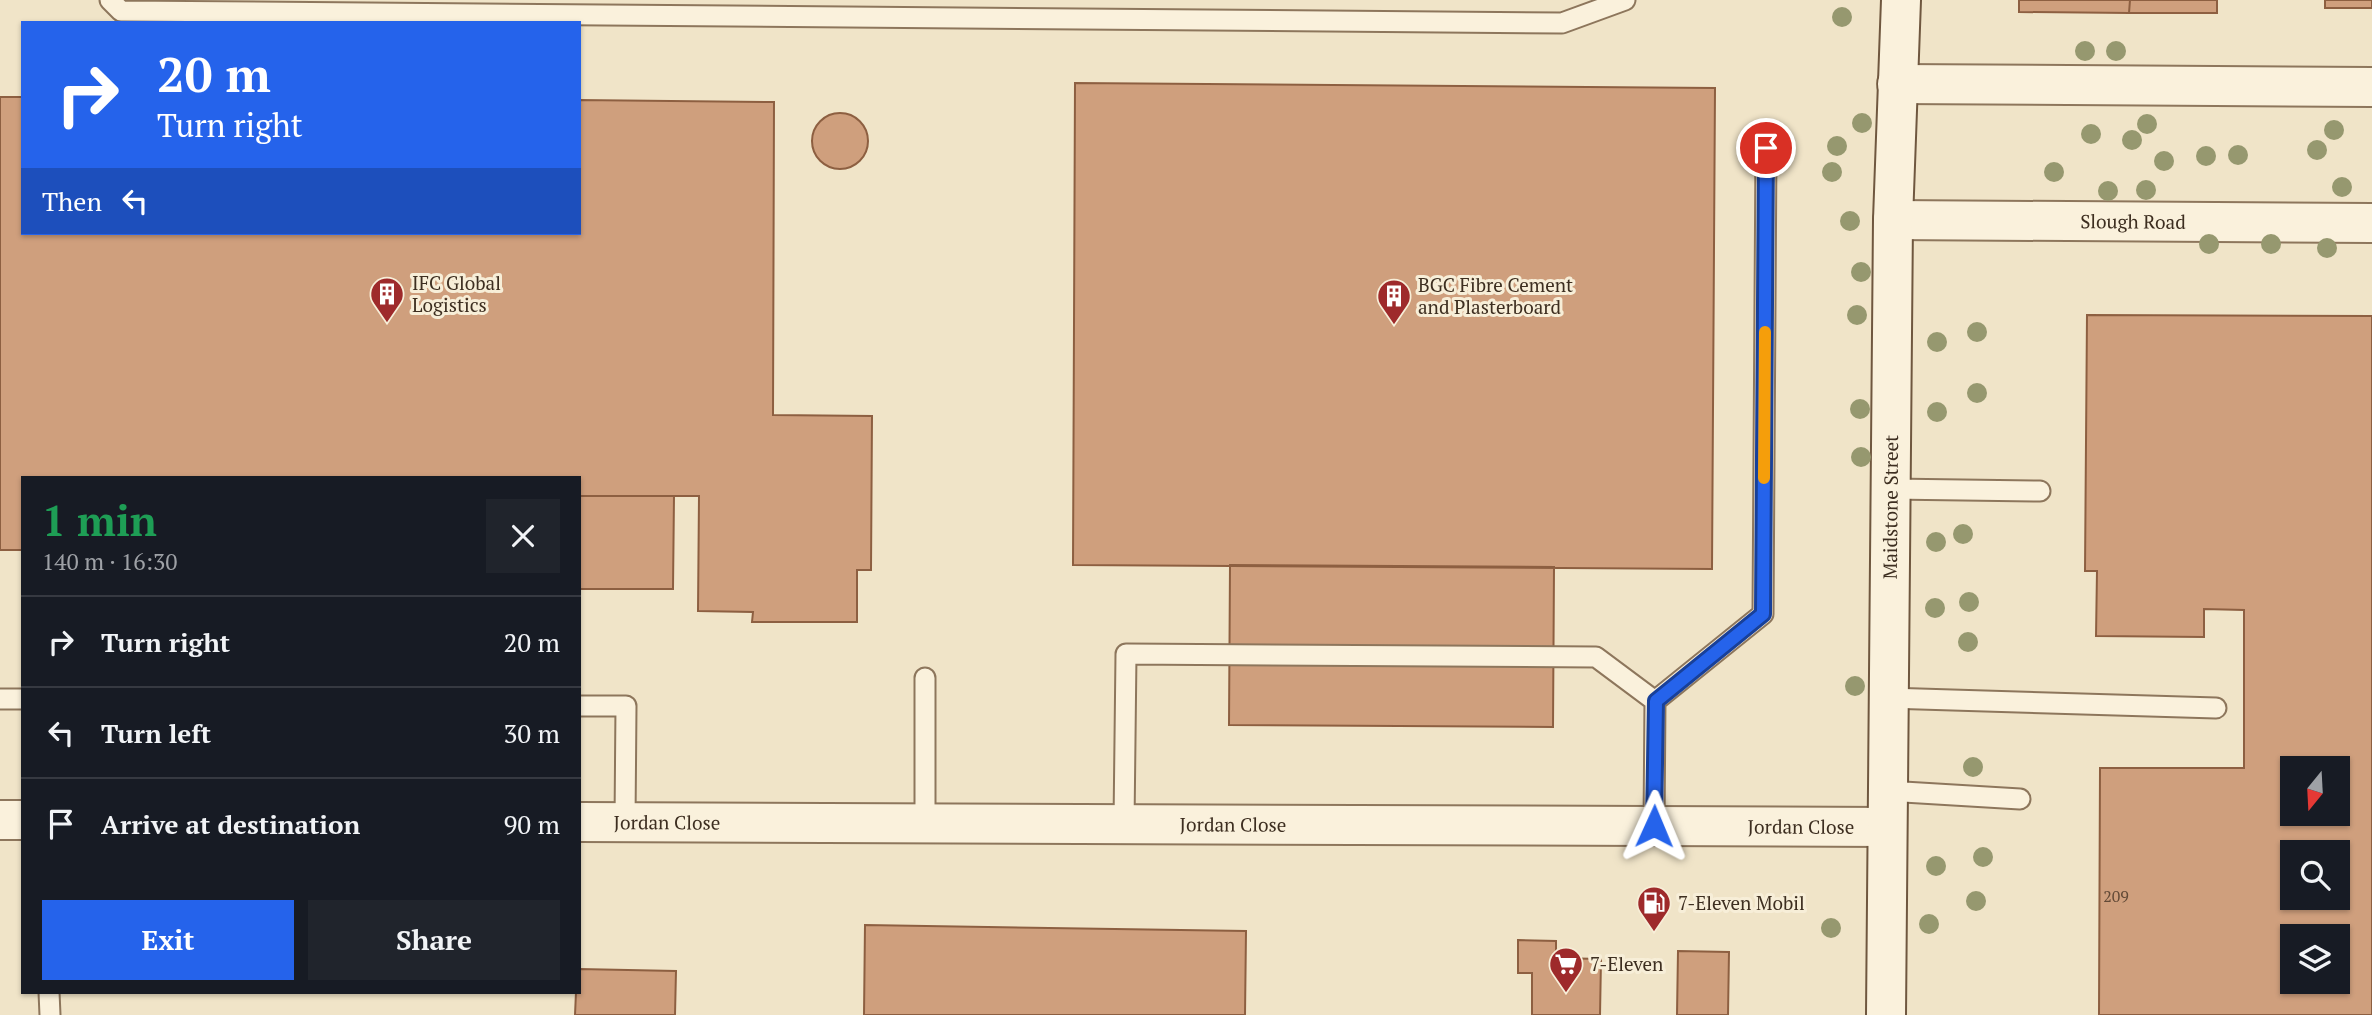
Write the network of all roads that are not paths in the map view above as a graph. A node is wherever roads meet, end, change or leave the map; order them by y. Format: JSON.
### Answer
{"nodes":[{"id":1,"x":110,"y":0,"type":"edge"},
{"id":2,"x":1625,"y":0,"type":"edge"},
{"id":3,"x":1900,"y":0,"type":"edge"},
{"id":4,"x":1897,"y":84,"type":"junction"},
{"id":5,"x":2372,"y":87,"type":"edge"},
{"id":6,"x":1766,"y":148,"type":"dead end"},
{"id":7,"x":1893,"y":220,"type":"junction"},
{"id":8,"x":2372,"y":223,"type":"edge"},
{"id":9,"x":1891,"y":489,"type":"junction"},
{"id":10,"x":2040,"y":491,"type":"dead end"},
{"id":11,"x":925,"y":678,"type":"dead end"},
{"id":12,"x":1887,"y":698,"type":"junction"},
{"id":13,"x":0,"y":699,"type":"edge"},
{"id":14,"x":21,"y":699,"type":"edge"},
{"id":15,"x":1656,"y":701,"type":"junction"},
{"id":16,"x":581,"y":706,"type":"edge"},
{"id":17,"x":2216,"y":708,"type":"dead end"},
{"id":18,"x":2020,"y":799,"type":"dead end"},
{"id":19,"x":1887,"y":809,"type":"junction"},
{"id":20,"x":0,"y":820,"type":"edge"},
{"id":21,"x":21,"y":820,"type":"edge"},
{"id":22,"x":581,"y":822,"type":"edge"},
{"id":23,"x":625,"y":822,"type":"junction"},
{"id":24,"x":925,"y":823,"type":"junction"},
{"id":25,"x":1124,"y":824,"type":"junction"},
{"id":26,"x":1654,"y":826,"type":"junction"},
{"id":27,"x":49,"y":994,"type":"edge"},
{"id":28,"x":50,"y":1015,"type":"edge"},
{"id":29,"x":1886,"y":1015,"type":"edge"}],
"edges":[{"from":1,"to":2,"type":"lane"},
{"from":3,"to":4,"type":"street","name":"Maidstone Street"},
{"from":4,"to":5,"type":"street"},
{"from":4,"to":7,"type":"street","name":"Maidstone Street"},
{"from":6,"to":15,"type":"lane"},
{"from":7,"to":8,"type":"street","name":"Slough Road"},
{"from":7,"to":9,"type":"street","name":"Maidstone Street"},
{"from":9,"to":10,"type":"lane"},
{"from":9,"to":12,"type":"street","name":"Maidstone Street"},
{"from":11,"to":24,"type":"lane"},
{"from":12,"to":17,"type":"lane"},
{"from":12,"to":19,"type":"street","name":"Maidstone Street"},
{"from":13,"to":14,"type":"lane"},
{"from":15,"to":25,"type":"lane"},
{"from":15,"to":26,"type":"lane"},
{"from":16,"to":23,"type":"lane"},
{"from":18,"to":19,"type":"lane"},
{"from":19,"to":26,"type":"street","name":"Jordan Close"},
{"from":19,"to":29,"type":"street","name":"Maidstone Street"},
{"from":20,"to":21,"type":"street"},
{"from":22,"to":23,"type":"street","name":"Jordan Close"},
{"from":23,"to":24,"type":"street","name":"Jordan Close"},
{"from":24,"to":25,"type":"street","name":"Jordan Close"},
{"from":25,"to":26,"type":"street","name":"Jordan Close"},
{"from":27,"to":28,"type":"lane"}]}
